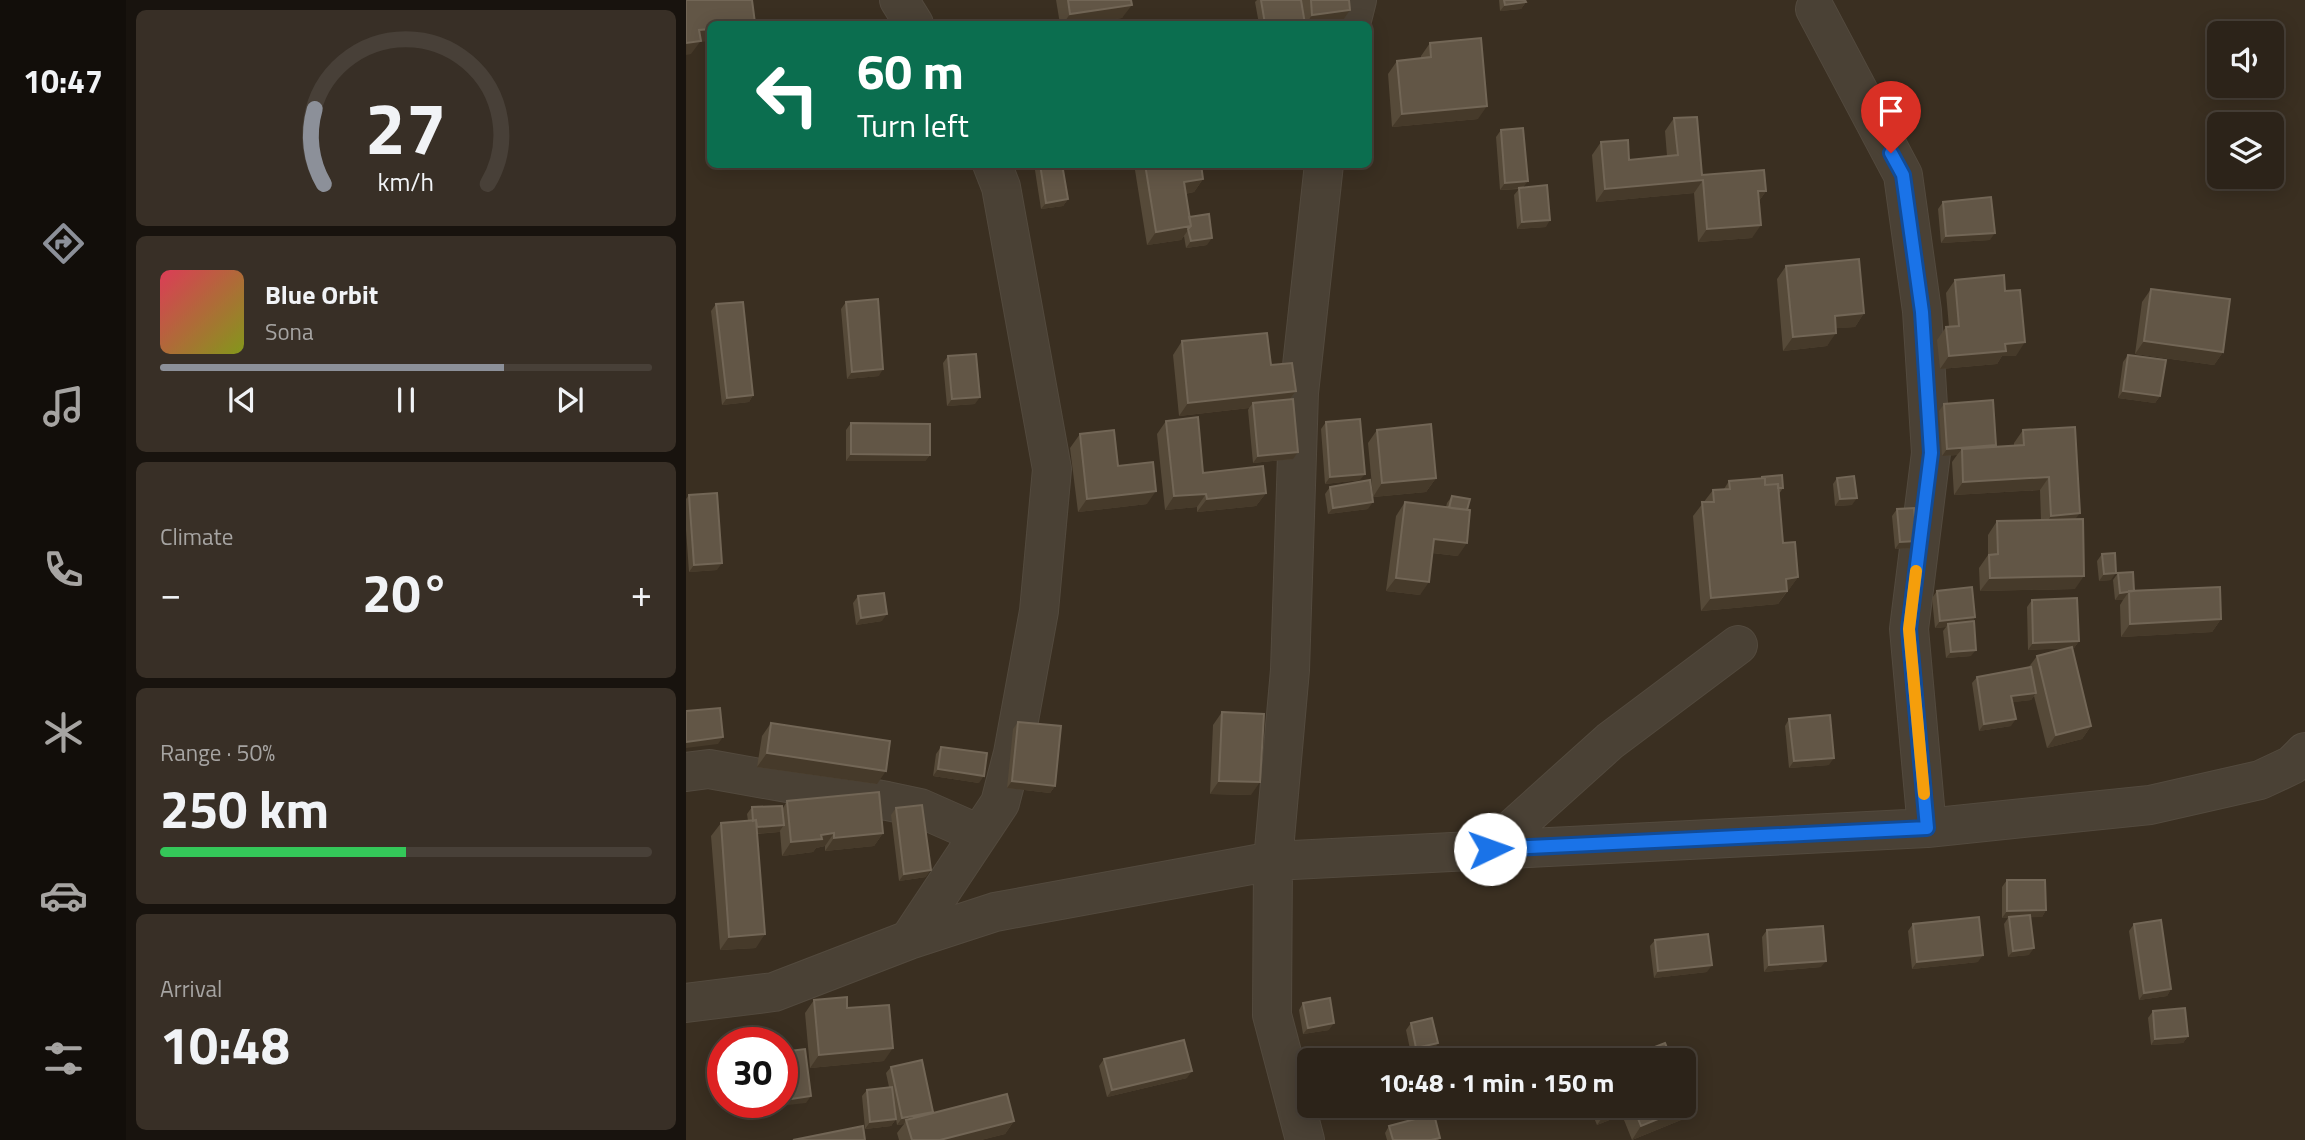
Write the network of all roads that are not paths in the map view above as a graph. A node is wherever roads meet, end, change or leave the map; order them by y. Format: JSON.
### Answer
{"nodes":[{"id":1,"x":899,"y":0,"type":"edge"},
{"id":2,"x":1357,"y":0,"type":"edge"},
{"id":3,"x":1815,"y":9,"type":"dead end"},
{"id":4,"x":912,"y":21,"type":"edge"},
{"id":5,"x":1352,"y":21,"type":"edge"},
{"id":6,"x":994,"y":168,"type":"edge"},
{"id":7,"x":1324,"y":168,"type":"edge"},
{"id":8,"x":1738,"y":645,"type":"dead end"},
{"id":9,"x":2305,"y":752,"type":"edge"},
{"id":10,"x":686,"y":772,"type":"edge"},
{"id":11,"x":1927,"y":828,"type":"junction"},
{"id":12,"x":979,"y":834,"type":"junction"},
{"id":13,"x":1490,"y":849,"type":"junction"},
{"id":14,"x":1273,"y":861,"type":"junction"},
{"id":15,"x":909,"y":940,"type":"junction"},
{"id":16,"x":686,"y":1003,"type":"edge"},
{"id":17,"x":1306,"y":1140,"type":"edge"}],
"edges":[{"from":1,"to":4,"type":"street"},
{"from":2,"to":5,"type":"street"},
{"from":3,"to":11,"type":"street"},
{"from":6,"to":12,"type":"street"},
{"from":7,"to":14,"type":"street"},
{"from":8,"to":13,"type":"street"},
{"from":9,"to":11,"type":"street"},
{"from":10,"to":12,"type":"street"},
{"from":11,"to":13,"type":"street"},
{"from":12,"to":15,"type":"street"},
{"from":13,"to":14,"type":"street"},
{"from":14,"to":15,"type":"street"},
{"from":14,"to":17,"type":"street"},
{"from":15,"to":16,"type":"street"}]}
